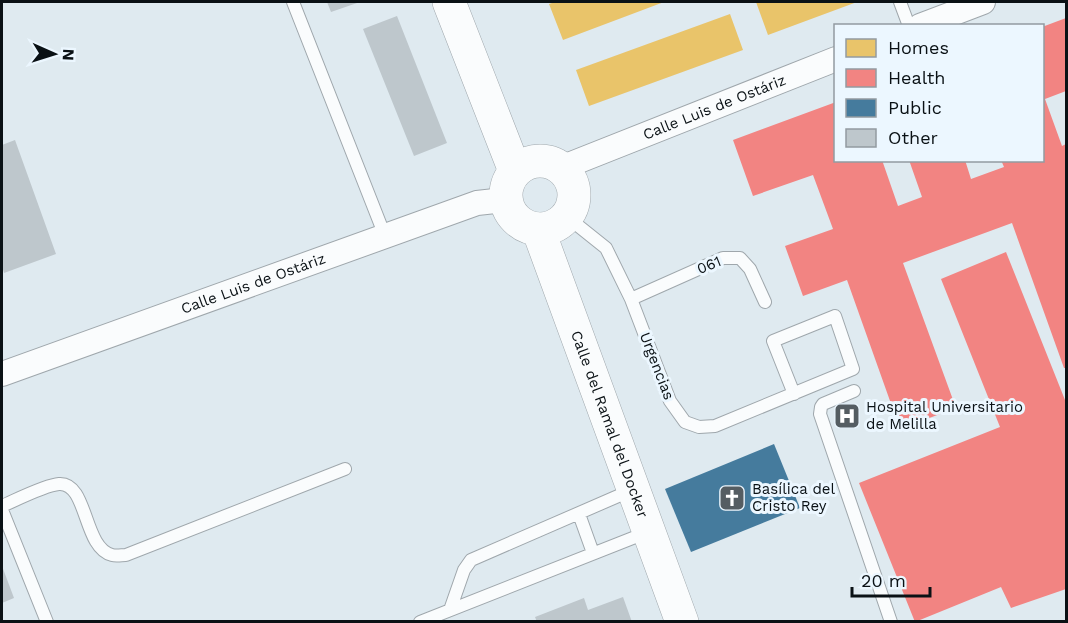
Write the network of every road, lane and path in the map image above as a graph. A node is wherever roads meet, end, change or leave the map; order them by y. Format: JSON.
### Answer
{"nodes":[{"id":1,"x":292,"y":2,"type":"edge"},
{"id":2,"x":449,"y":2,"type":"edge"},
{"id":3,"x":900,"y":2,"type":"edge"},
{"id":4,"x":983,"y":2,"type":"edge"},
{"id":5,"x":908,"y":24,"type":"edge"},
{"id":6,"x":925,"y":24,"type":"edge"},
{"id":7,"x":834,"y":60,"type":"edge"},
{"id":8,"x":561,"y":168,"type":"junction"},
{"id":9,"x":511,"y":187,"type":"junction"},
{"id":10,"x":552,"y":223,"type":"junction"},
{"id":11,"x":386,"y":236,"type":"junction"},
{"id":12,"x":631,"y":299,"type":"junction"},
{"id":13,"x":765,"y":302,"type":"dead end"},
{"id":14,"x":2,"y":374,"type":"edge"},
{"id":15,"x":854,"y":391,"type":"dead end"},
{"id":16,"x":794,"y":394,"type":"junction"},
{"id":17,"x":345,"y":469,"type":"dead end"},
{"id":18,"x":633,"y":489,"type":"junction"},
{"id":19,"x":2,"y":508,"type":"edge"},
{"id":20,"x":579,"y":514,"type":"junction"},
{"id":21,"x":649,"y":531,"type":"junction"},
{"id":22,"x":593,"y":553,"type":"junction"},
{"id":23,"x":450,"y":610,"type":"junction"},
{"id":24,"x":47,"y":621,"type":"edge"},
{"id":25,"x":420,"y":621,"type":"edge"},
{"id":26,"x":682,"y":621,"type":"edge"},
{"id":27,"x":891,"y":621,"type":"edge"}],
"edges":[{"from":1,"to":11,"type":"lane"},
{"from":2,"to":9,"type":"main road"},
{"from":3,"to":5,"type":"lane"},
{"from":4,"to":6,"type":"street"},
{"from":7,"to":8,"type":"street","name":"Calle Luis de Ostáriz"},
{"from":8,"to":9,"type":"main road"},
{"from":8,"to":10,"type":"main road"},
{"from":9,"to":10,"type":"main road"},
{"from":9,"to":11,"type":"street","name":"Calle Luis de Ostáriz"},
{"from":10,"to":12,"type":"lane","name":"Urgencias"},
{"from":10,"to":18,"type":"main road","name":"Calle del Ramal del Docker"},
{"from":11,"to":14,"type":"street","name":"Calle Luis de Ostáriz"},
{"from":12,"to":13,"type":"lane","name":"061"},
{"from":12,"to":16,"type":"lane","name":"Urgencias"},
{"from":15,"to":27,"type":"lane"},
{"from":16,"to":16,"type":"lane","name":"Urgencias"},
{"from":17,"to":19,"type":"lane"},
{"from":18,"to":20,"type":"lane"},
{"from":18,"to":21,"type":"main road","name":"Calle del Ramal del Docker"},
{"from":19,"to":24,"type":"lane"},
{"from":20,"to":22,"type":"lane"},
{"from":20,"to":23,"type":"lane"},
{"from":21,"to":22,"type":"lane"},
{"from":21,"to":26,"type":"main road","name":"Calle del Ramal del Docker"},
{"from":22,"to":23,"type":"lane"},
{"from":23,"to":25,"type":"lane"}]}
